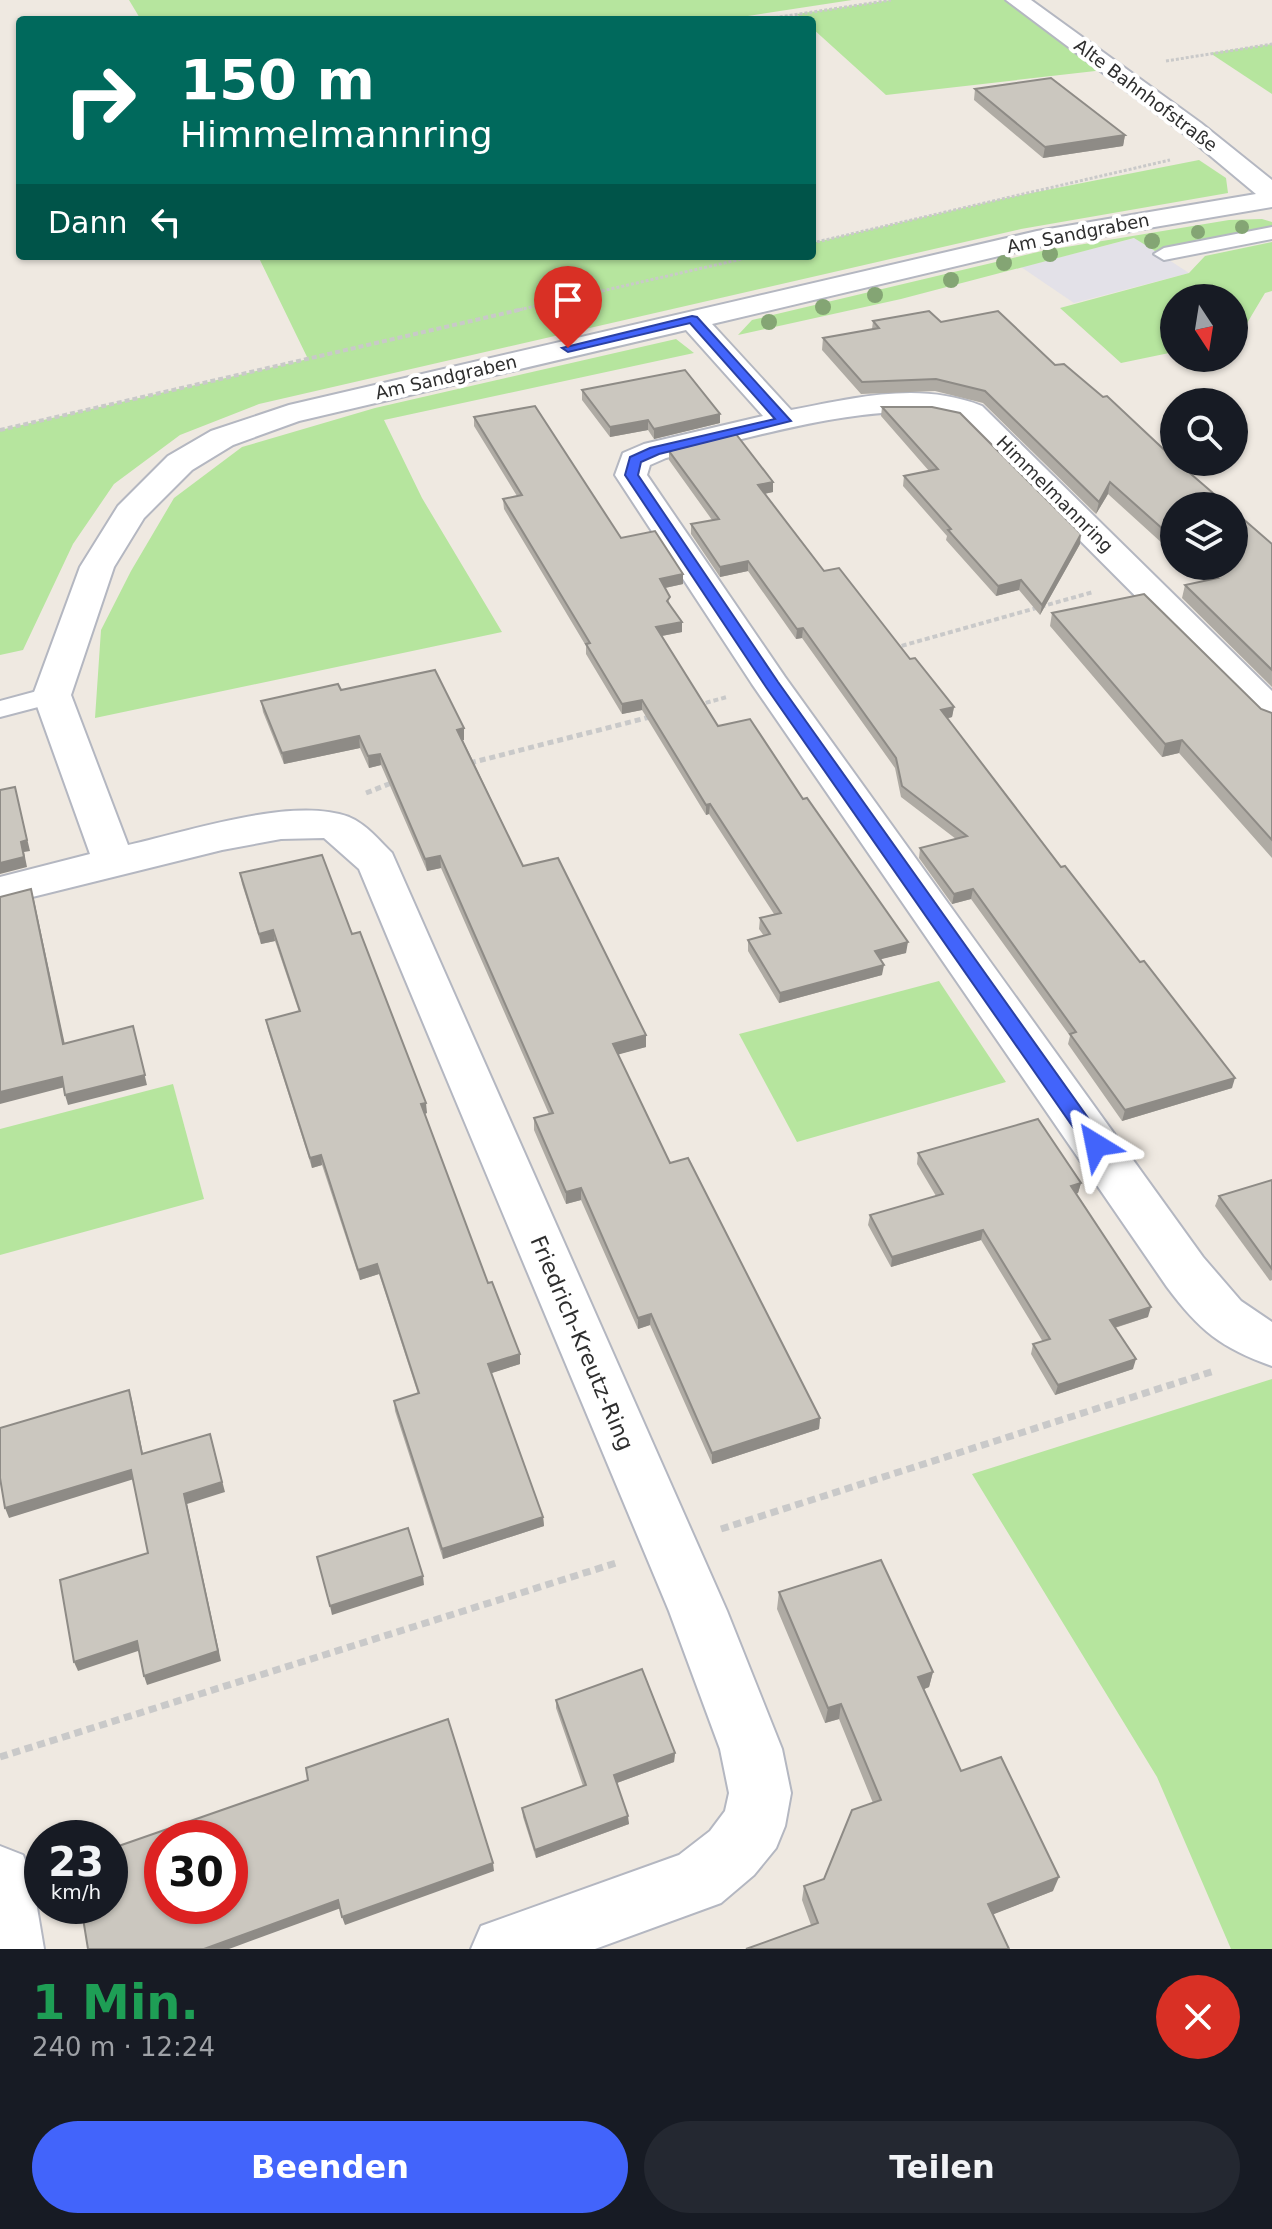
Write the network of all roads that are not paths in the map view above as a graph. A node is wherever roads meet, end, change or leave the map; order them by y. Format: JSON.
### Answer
{"nodes":[{"id":1,"x":1017,"y":0,"type":"edge"},
{"id":2,"x":1272,"y":196,"type":"edge"},
{"id":3,"x":1272,"y":233,"type":"edge"},
{"id":4,"x":1164,"y":254,"type":"dead end"},
{"id":5,"x":692,"y":319,"type":"junction"},
{"id":6,"x":784,"y":421,"type":"junction"},
{"id":7,"x":52,"y":695,"type":"junction"},
{"id":8,"x":0,"y":709,"type":"edge"},
{"id":9,"x":1272,"y":712,"type":"edge"},
{"id":10,"x":114,"y":862,"type":"junction"},
{"id":11,"x":0,"y":891,"type":"edge"},
{"id":12,"x":1272,"y":1344,"type":"edge"},
{"id":13,"x":0,"y":1878,"type":"edge"},
{"id":14,"x":11,"y":1949,"type":"edge"},
{"id":15,"x":504,"y":1949,"type":"edge"}],
"edges":[{"from":1,"to":2,"type":"street","name":"Alte Bahnhofstraße"},
{"from":2,"to":5,"type":"street","name":"Am Sandgraben"},
{"from":3,"to":4,"type":"lane"},
{"from":5,"to":6,"type":"street"},
{"from":5,"to":7,"type":"street","name":"Am Sandgraben"},
{"from":6,"to":9,"type":"street","name":"Himmelmannring"},
{"from":6,"to":12,"type":"street","name":"Himmelmannring"},
{"from":7,"to":8,"type":"lane"},
{"from":7,"to":10,"type":"street"},
{"from":10,"to":11,"type":"street","name":"Friedrich-Kreutz-Ring"},
{"from":10,"to":15,"type":"street","name":"Friedrich-Kreutz-Ring"},
{"from":13,"to":14,"type":"street"}]}
